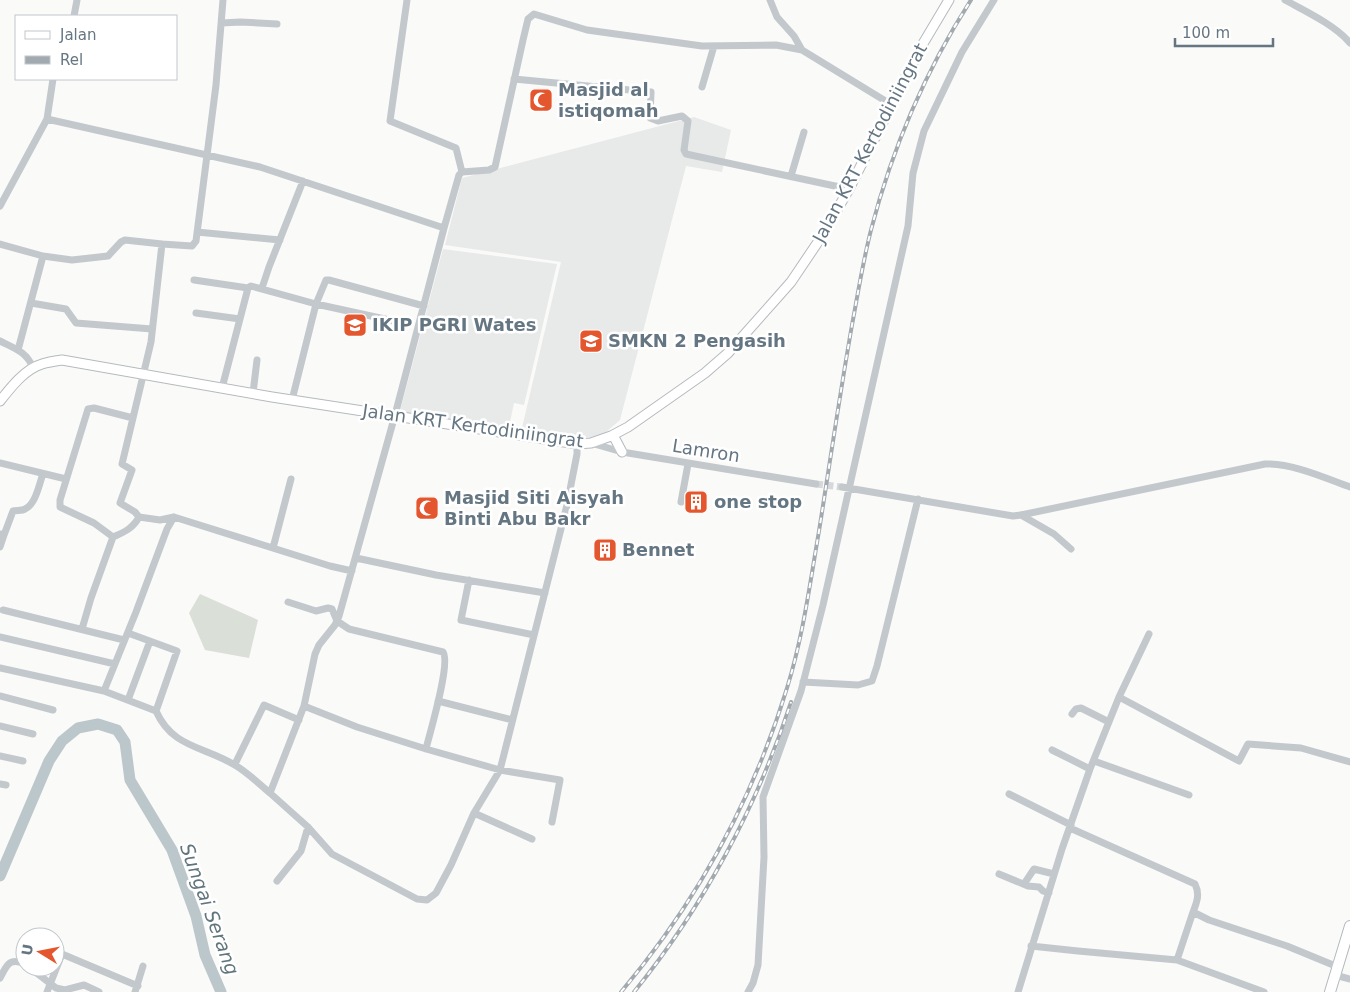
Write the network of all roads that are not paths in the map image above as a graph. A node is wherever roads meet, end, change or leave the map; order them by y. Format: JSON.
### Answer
{"nodes":[{"id":1,"x":77,"y":0,"type":"edge"},
{"id":2,"x":223,"y":0,"type":"edge"},
{"id":3,"x":407,"y":0,"type":"edge"},
{"id":4,"x":770,"y":0,"type":"edge"},
{"id":5,"x":949,"y":0,"type":"edge"},
{"id":6,"x":994,"y":0,"type":"edge"},
{"id":7,"x":1285,"y":0,"type":"edge"},
{"id":8,"x":74,"y":15,"type":"edge"},
{"id":9,"x":222,"y":23,"type":"junction"},
{"id":10,"x":278,"y":24,"type":"dead end"},
{"id":11,"x":1350,"y":43,"type":"edge"},
{"id":12,"x":714,"y":46,"type":"junction"},
{"id":13,"x":802,"y":50,"type":"junction"},
{"id":14,"x":514,"y":79,"type":"junction"},
{"id":15,"x":53,"y":80,"type":"edge"},
{"id":16,"x":702,"y":87,"type":"dead end"},
{"id":17,"x":892,"y":105,"type":"junction"},
{"id":18,"x":47,"y":119,"type":"junction"},
{"id":19,"x":804,"y":132,"type":"dead end"},
{"id":20,"x":207,"y":156,"type":"junction"},
{"id":21,"x":462,"y":172,"type":"junction"},
{"id":22,"x":791,"y":176,"type":"junction"},
{"id":23,"x":303,"y":181,"type":"junction"},
{"id":24,"x":849,"y":189,"type":"junction"},
{"id":25,"x":0,"y":206,"type":"edge"},
{"id":26,"x":444,"y":228,"type":"junction"},
{"id":27,"x":197,"y":232,"type":"junction"},
{"id":28,"x":280,"y":240,"type":"junction"},
{"id":29,"x":0,"y":244,"type":"edge"},
{"id":30,"x":162,"y":244,"type":"junction"},
{"id":31,"x":43,"y":256,"type":"junction"},
{"id":32,"x":194,"y":280,"type":"dead end"},
{"id":33,"x":248,"y":288,"type":"junction"},
{"id":34,"x":262,"y":288,"type":"junction"},
{"id":35,"x":31,"y":303,"type":"junction"},
{"id":36,"x":316,"y":304,"type":"junction"},
{"id":37,"x":424,"y":306,"type":"junction"},
{"id":38,"x":196,"y":313,"type":"dead end"},
{"id":39,"x":240,"y":319,"type":"junction"},
{"id":40,"x":394,"y":321,"type":"dead end"},
{"id":41,"x":152,"y":330,"type":"junction"},
{"id":42,"x":0,"y":341,"type":"edge"},
{"id":43,"x":18,"y":350,"type":"junction"},
{"id":44,"x":257,"y":360,"type":"dead end"},
{"id":45,"x":33,"y":368,"type":"junction"},
{"id":46,"x":143,"y":374,"type":"junction"},
{"id":47,"x":222,"y":388,"type":"junction"},
{"id":48,"x":253,"y":394,"type":"junction"},
{"id":49,"x":292,"y":400,"type":"junction"},
{"id":50,"x":0,"y":401,"type":"edge"},
{"id":51,"x":395,"y":415,"type":"junction"},
{"id":52,"x":133,"y":418,"type":"junction"},
{"id":53,"x":613,"y":435,"type":"junction"},
{"id":54,"x":592,"y":443,"type":"junction"},
{"id":55,"x":577,"y":444,"type":"junction"},
{"id":56,"x":622,"y":452,"type":"junction"},
{"id":57,"x":0,"y":463,"type":"edge"},
{"id":58,"x":688,"y":464,"type":"junction"},
{"id":59,"x":43,"y":474,"type":"junction"},
{"id":60,"x":66,"y":479,"type":"junction"},
{"id":61,"x":290,"y":479,"type":"dead end"},
{"id":62,"x":816,"y":484,"type":"tunnel mouth"},
{"id":63,"x":1350,"y":487,"type":"edge"},
{"id":64,"x":846,"y":488,"type":"junction"},
{"id":65,"x":918,"y":499,"type":"junction"},
{"id":66,"x":681,"y":502,"type":"dead end"},
{"id":67,"x":1021,"y":516,"type":"junction"},
{"id":68,"x":139,"y":517,"type":"junction"},
{"id":69,"x":174,"y":517,"type":"junction"},
{"id":70,"x":2,"y":534,"type":"edge"},
{"id":71,"x":113,"y":537,"type":"junction"},
{"id":72,"x":0,"y":547,"type":"edge"},
{"id":73,"x":273,"y":548,"type":"junction"},
{"id":74,"x":1072,"y":549,"type":"dead end"},
{"id":75,"x":356,"y":558,"type":"junction"},
{"id":76,"x":352,"y":571,"type":"junction"},
{"id":77,"x":469,"y":580,"type":"junction"},
{"id":78,"x":545,"y":593,"type":"junction"},
{"id":79,"x":288,"y":602,"type":"dead end"},
{"id":80,"x":3,"y":610,"type":"dead end"},
{"id":81,"x":336,"y":621,"type":"junction"},
{"id":82,"x":82,"y":629,"type":"junction"},
{"id":83,"x":1149,"y":634,"type":"dead end"},
{"id":84,"x":534,"y":635,"type":"junction"},
{"id":85,"x":126,"y":636,"type":"junction"},
{"id":86,"x":0,"y":637,"type":"edge"},
{"id":87,"x":150,"y":641,"type":"junction"},
{"id":88,"x":115,"y":664,"type":"junction"},
{"id":89,"x":0,"y":668,"type":"edge"},
{"id":90,"x":803,"y":682,"type":"junction"},
{"id":91,"x":104,"y":691,"type":"junction"},
{"id":92,"x":0,"y":696,"type":"edge"},
{"id":93,"x":1119,"y":698,"type":"junction"},
{"id":94,"x":128,"y":700,"type":"junction"},
{"id":95,"x":438,"y":701,"type":"junction"},
{"id":96,"x":304,"y":706,"type":"junction"},
{"id":97,"x":53,"y":710,"type":"dead end"},
{"id":98,"x":156,"y":711,"type":"junction"},
{"id":99,"x":1072,"y":714,"type":"dead end"},
{"id":100,"x":299,"y":720,"type":"junction"},
{"id":101,"x":512,"y":720,"type":"junction"},
{"id":102,"x":1109,"y":722,"type":"junction"},
{"id":103,"x":0,"y":726,"type":"edge"},
{"id":104,"x":32,"y":734,"type":"dead end"},
{"id":105,"x":426,"y":749,"type":"junction"},
{"id":106,"x":1052,"y":750,"type":"dead end"},
{"id":107,"x":0,"y":756,"type":"edge"},
{"id":108,"x":23,"y":761,"type":"dead end"},
{"id":109,"x":1094,"y":761,"type":"junction"},
{"id":110,"x":1350,"y":762,"type":"edge"},
{"id":111,"x":235,"y":764,"type":"junction"},
{"id":112,"x":1090,"y":769,"type":"junction"},
{"id":113,"x":500,"y":770,"type":"junction"},
{"id":114,"x":270,"y":793,"type":"junction"},
{"id":115,"x":1009,"y":794,"type":"dead end"},
{"id":116,"x":1188,"y":795,"type":"dead end"},
{"id":117,"x":474,"y":813,"type":"junction"},
{"id":118,"x":552,"y":822,"type":"dead end"},
{"id":119,"x":308,"y":827,"type":"junction"},
{"id":120,"x":1070,"y":827,"type":"junction"},
{"id":121,"x":532,"y":839,"type":"dead end"},
{"id":122,"x":999,"y":874,"type":"dead end"},
{"id":123,"x":1054,"y":874,"type":"junction"},
{"id":124,"x":277,"y":880,"type":"dead end"},
{"id":125,"x":1024,"y":884,"type":"junction"},
{"id":126,"x":1049,"y":893,"type":"junction"},
{"id":127,"x":1193,"y":912,"type":"junction"},
{"id":128,"x":1350,"y":926,"type":"edge"},
{"id":129,"x":1031,"y":946,"type":"junction"},
{"id":130,"x":65,"y":956,"type":"edge"},
{"id":131,"x":1177,"y":960,"type":"junction"},
{"id":132,"x":15,"y":961,"type":"edge"},
{"id":133,"x":143,"y":966,"type":"dead end"},
{"id":134,"x":1337,"y":971,"type":"junction"},
{"id":135,"x":38,"y":977,"type":"edge"},
{"id":136,"x":0,"y":978,"type":"edge"},
{"id":137,"x":1350,"y":979,"type":"edge"},
{"id":138,"x":48,"y":989,"type":"edge"},
{"id":139,"x":137,"y":989,"type":"edge"},
{"id":140,"x":1261,"y":991,"type":"edge"},
{"id":141,"x":99,"y":992,"type":"edge"},
{"id":142,"x":748,"y":992,"type":"edge"},
{"id":143,"x":1018,"y":992,"type":"edge"},
{"id":144,"x":1330,"y":992,"type":"edge"}],
"edges":[{"from":1,"to":8,"type":"street"},
{"from":2,"to":9,"type":"street"},
{"from":3,"to":21,"type":"street"},
{"from":4,"to":13,"type":"street"},
{"from":5,"to":17,"type":"main road","name":"Jalan KRT Kertodiniingrat"},
{"from":6,"to":64,"type":"street"},
{"from":7,"to":11,"type":"street"},
{"from":9,"to":10,"type":"street"},
{"from":9,"to":20,"type":"street"},
{"from":12,"to":13,"type":"street"},
{"from":12,"to":14,"type":"street"},
{"from":12,"to":16,"type":"street"},
{"from":13,"to":17,"type":"street"},
{"from":14,"to":21,"type":"street"},
{"from":14,"to":22,"type":"street"},
{"from":15,"to":18,"type":"street"},
{"from":17,"to":24,"type":"main road","name":"Jalan KRT Kertodiniingrat"},
{"from":18,"to":20,"type":"street"},
{"from":18,"to":25,"type":"street"},
{"from":19,"to":22,"type":"street"},
{"from":20,"to":23,"type":"street"},
{"from":20,"to":27,"type":"street"},
{"from":21,"to":26,"type":"street"},
{"from":22,"to":24,"type":"street"},
{"from":23,"to":26,"type":"street"},
{"from":23,"to":28,"type":"street"},
{"from":24,"to":53,"type":"main road","name":"Jalan KRT Kertodiniingrat"},
{"from":26,"to":37,"type":"street"},
{"from":27,"to":28,"type":"street"},
{"from":27,"to":30,"type":"street"},
{"from":28,"to":34,"type":"street"},
{"from":29,"to":31,"type":"street"},
{"from":30,"to":31,"type":"street"},
{"from":30,"to":41,"type":"street"},
{"from":31,"to":35,"type":"street"},
{"from":32,"to":33,"type":"street"},
{"from":33,"to":34,"type":"street"},
{"from":33,"to":39,"type":"street"},
{"from":34,"to":36,"type":"street"},
{"from":35,"to":41,"type":"street"},
{"from":35,"to":43,"type":"street"},
{"from":36,"to":37,"type":"street"},
{"from":36,"to":40,"type":"street"},
{"from":36,"to":49,"type":"street"},
{"from":37,"to":51,"type":"street"},
{"from":38,"to":39,"type":"street"},
{"from":39,"to":47,"type":"street"},
{"from":41,"to":46,"type":"street"},
{"from":42,"to":43,"type":"street"},
{"from":43,"to":45,"type":"street"},
{"from":44,"to":48,"type":"street"},
{"from":45,"to":46,"type":"main road","name":"Jalan KRT Kertodiniingrat"},
{"from":45,"to":50,"type":"main road","name":"Jalan KRT Kertodiniingrat"},
{"from":46,"to":47,"type":"main road","name":"Jalan KRT Kertodiniingrat"},
{"from":46,"to":52,"type":"street"},
{"from":47,"to":48,"type":"main road","name":"Jalan KRT Kertodiniingrat"},
{"from":48,"to":49,"type":"main road","name":"Jalan KRT Kertodiniingrat"},
{"from":49,"to":51,"type":"main road","name":"Jalan KRT Kertodiniingrat"},
{"from":51,"to":55,"type":"main road","name":"Jalan KRT Kertodiniingrat"},
{"from":51,"to":75,"type":"street"},
{"from":52,"to":60,"type":"street"},
{"from":52,"to":68,"type":"street"},
{"from":53,"to":54,"type":"main road","name":"Jalan KRT Kertodiniingrat"},
{"from":53,"to":56,"type":"main road"},
{"from":54,"to":55,"type":"main road","name":"Jalan KRT Kertodiniingrat"},
{"from":54,"to":56,"type":"street","name":"Lamron"},
{"from":55,"to":78,"type":"street"},
{"from":56,"to":58,"type":"street","name":"Lamron"},
{"from":57,"to":59,"type":"street"},
{"from":58,"to":62,"type":"street","name":"Lamron"},
{"from":58,"to":66,"type":"street"},
{"from":59,"to":60,"type":"street"},
{"from":59,"to":70,"type":"street"},
{"from":60,"to":71,"type":"street"},
{"from":61,"to":73,"type":"street"},
{"from":63,"to":67,"type":"street"},
{"from":64,"to":65,"type":"street"},
{"from":64,"to":90,"type":"street"},
{"from":65,"to":67,"type":"street"},
{"from":65,"to":90,"type":"street"},
{"from":67,"to":74,"type":"street"},
{"from":68,"to":69,"type":"street"},
{"from":68,"to":71,"type":"street"},
{"from":69,"to":73,"type":"street"},
{"from":69,"to":85,"type":"street"},
{"from":70,"to":72,"type":"street"},
{"from":71,"to":82,"type":"street"},
{"from":73,"to":76,"type":"street"},
{"from":75,"to":76,"type":"street"},
{"from":75,"to":77,"type":"street"},
{"from":76,"to":81,"type":"street"},
{"from":77,"to":78,"type":"street"},
{"from":77,"to":84,"type":"street"},
{"from":78,"to":84,"type":"street"},
{"from":79,"to":81,"type":"street"},
{"from":80,"to":82,"type":"street"},
{"from":81,"to":95,"type":"street"},
{"from":81,"to":96,"type":"street"},
{"from":82,"to":85,"type":"street"},
{"from":83,"to":93,"type":"street"},
{"from":84,"to":101,"type":"street"},
{"from":85,"to":87,"type":"street"},
{"from":85,"to":88,"type":"street"},
{"from":86,"to":88,"type":"street"},
{"from":87,"to":94,"type":"street"},
{"from":87,"to":98,"type":"street"},
{"from":88,"to":91,"type":"street"},
{"from":89,"to":91,"type":"street"},
{"from":90,"to":142,"type":"street"},
{"from":91,"to":94,"type":"street"},
{"from":92,"to":97,"type":"street"},
{"from":93,"to":102,"type":"street"},
{"from":93,"to":110,"type":"street"},
{"from":94,"to":98,"type":"street"},
{"from":95,"to":101,"type":"street"},
{"from":95,"to":105,"type":"street"},
{"from":96,"to":100,"type":"street"},
{"from":96,"to":105,"type":"street"},
{"from":98,"to":111,"type":"street"},
{"from":99,"to":102,"type":"street"},
{"from":100,"to":111,"type":"street"},
{"from":100,"to":114,"type":"street"},
{"from":101,"to":113,"type":"street"},
{"from":102,"to":109,"type":"street"},
{"from":103,"to":104,"type":"street"},
{"from":105,"to":113,"type":"street"},
{"from":106,"to":112,"type":"street"},
{"from":107,"to":108,"type":"street"},
{"from":109,"to":112,"type":"street"},
{"from":109,"to":116,"type":"street"},
{"from":111,"to":114,"type":"street"},
{"from":112,"to":120,"type":"street"},
{"from":113,"to":117,"type":"street"},
{"from":113,"to":118,"type":"street"},
{"from":114,"to":119,"type":"street"},
{"from":115,"to":120,"type":"street"},
{"from":117,"to":119,"type":"street"},
{"from":117,"to":121,"type":"street"},
{"from":119,"to":124,"type":"street"},
{"from":120,"to":123,"type":"street"},
{"from":120,"to":127,"type":"street"},
{"from":122,"to":125,"type":"street"},
{"from":123,"to":125,"type":"street"},
{"from":123,"to":126,"type":"street"},
{"from":125,"to":126,"type":"street"},
{"from":126,"to":129,"type":"street"},
{"from":127,"to":131,"type":"street"},
{"from":127,"to":134,"type":"street"},
{"from":128,"to":134,"type":"highway"},
{"from":129,"to":131,"type":"street"},
{"from":129,"to":143,"type":"street"},
{"from":130,"to":139,"type":"street"},
{"from":131,"to":140,"type":"street"},
{"from":132,"to":136,"type":"street"},
{"from":133,"to":139,"type":"street"},
{"from":134,"to":137,"type":"street"},
{"from":134,"to":144,"type":"highway"},
{"from":135,"to":138,"type":"street"},
{"from":138,"to":141,"type":"street"}]}
